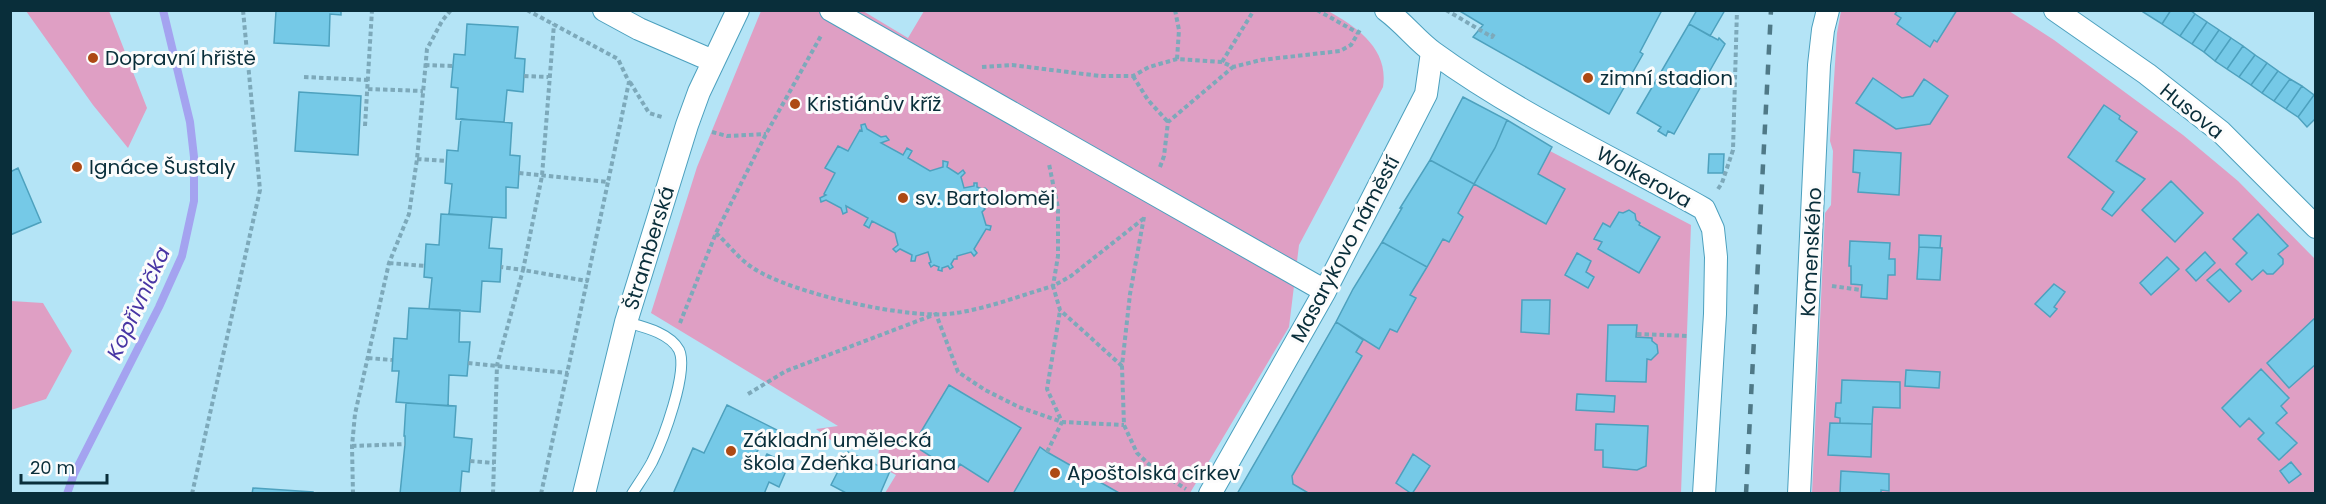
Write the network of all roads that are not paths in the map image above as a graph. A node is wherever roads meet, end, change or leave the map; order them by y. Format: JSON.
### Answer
{"nodes":[{"id":1,"x":604,"y":10,"type":"edge"},
{"id":2,"x":738,"y":10,"type":"edge"},
{"id":3,"x":1386,"y":10,"type":"edge"},
{"id":4,"x":1828,"y":10,"type":"edge"},
{"id":5,"x":2055,"y":10,"type":"edge"},
{"id":6,"x":832,"y":11,"type":"edge"},
{"id":7,"x":1432,"y":52,"type":"junction"},
{"id":8,"x":713,"y":61,"type":"junction"},
{"id":9,"x":2316,"y":227,"type":"edge"},
{"id":10,"x":1325,"y":291,"type":"junction"},
{"id":11,"x":626,"y":322,"type":"junction"},
{"id":12,"x":584,"y":494,"type":"edge"},
{"id":13,"x":632,"y":494,"type":"edge"},
{"id":14,"x":1210,"y":494,"type":"edge"},
{"id":15,"x":1704,"y":494,"type":"edge"},
{"id":16,"x":1799,"y":494,"type":"edge"}],
"edges":[{"from":1,"to":8,"type":"street"},
{"from":2,"to":8,"type":"street","name":"Štramberská"},
{"from":3,"to":7,"type":"street"},
{"from":4,"to":16,"type":"street","name":"Komenského"},
{"from":5,"to":9,"type":"street","name":"Husova"},
{"from":6,"to":10,"type":"street"},
{"from":7,"to":10,"type":"street","name":"Masarykovo náměstí"},
{"from":7,"to":15,"type":"street","name":"Wolkerova"},
{"from":8,"to":11,"type":"street","name":"Štramberská"},
{"from":10,"to":14,"type":"street","name":"Masarykovo náměstí"},
{"from":11,"to":12,"type":"street","name":"Štramberská"},
{"from":11,"to":13,"type":"lane"}]}
